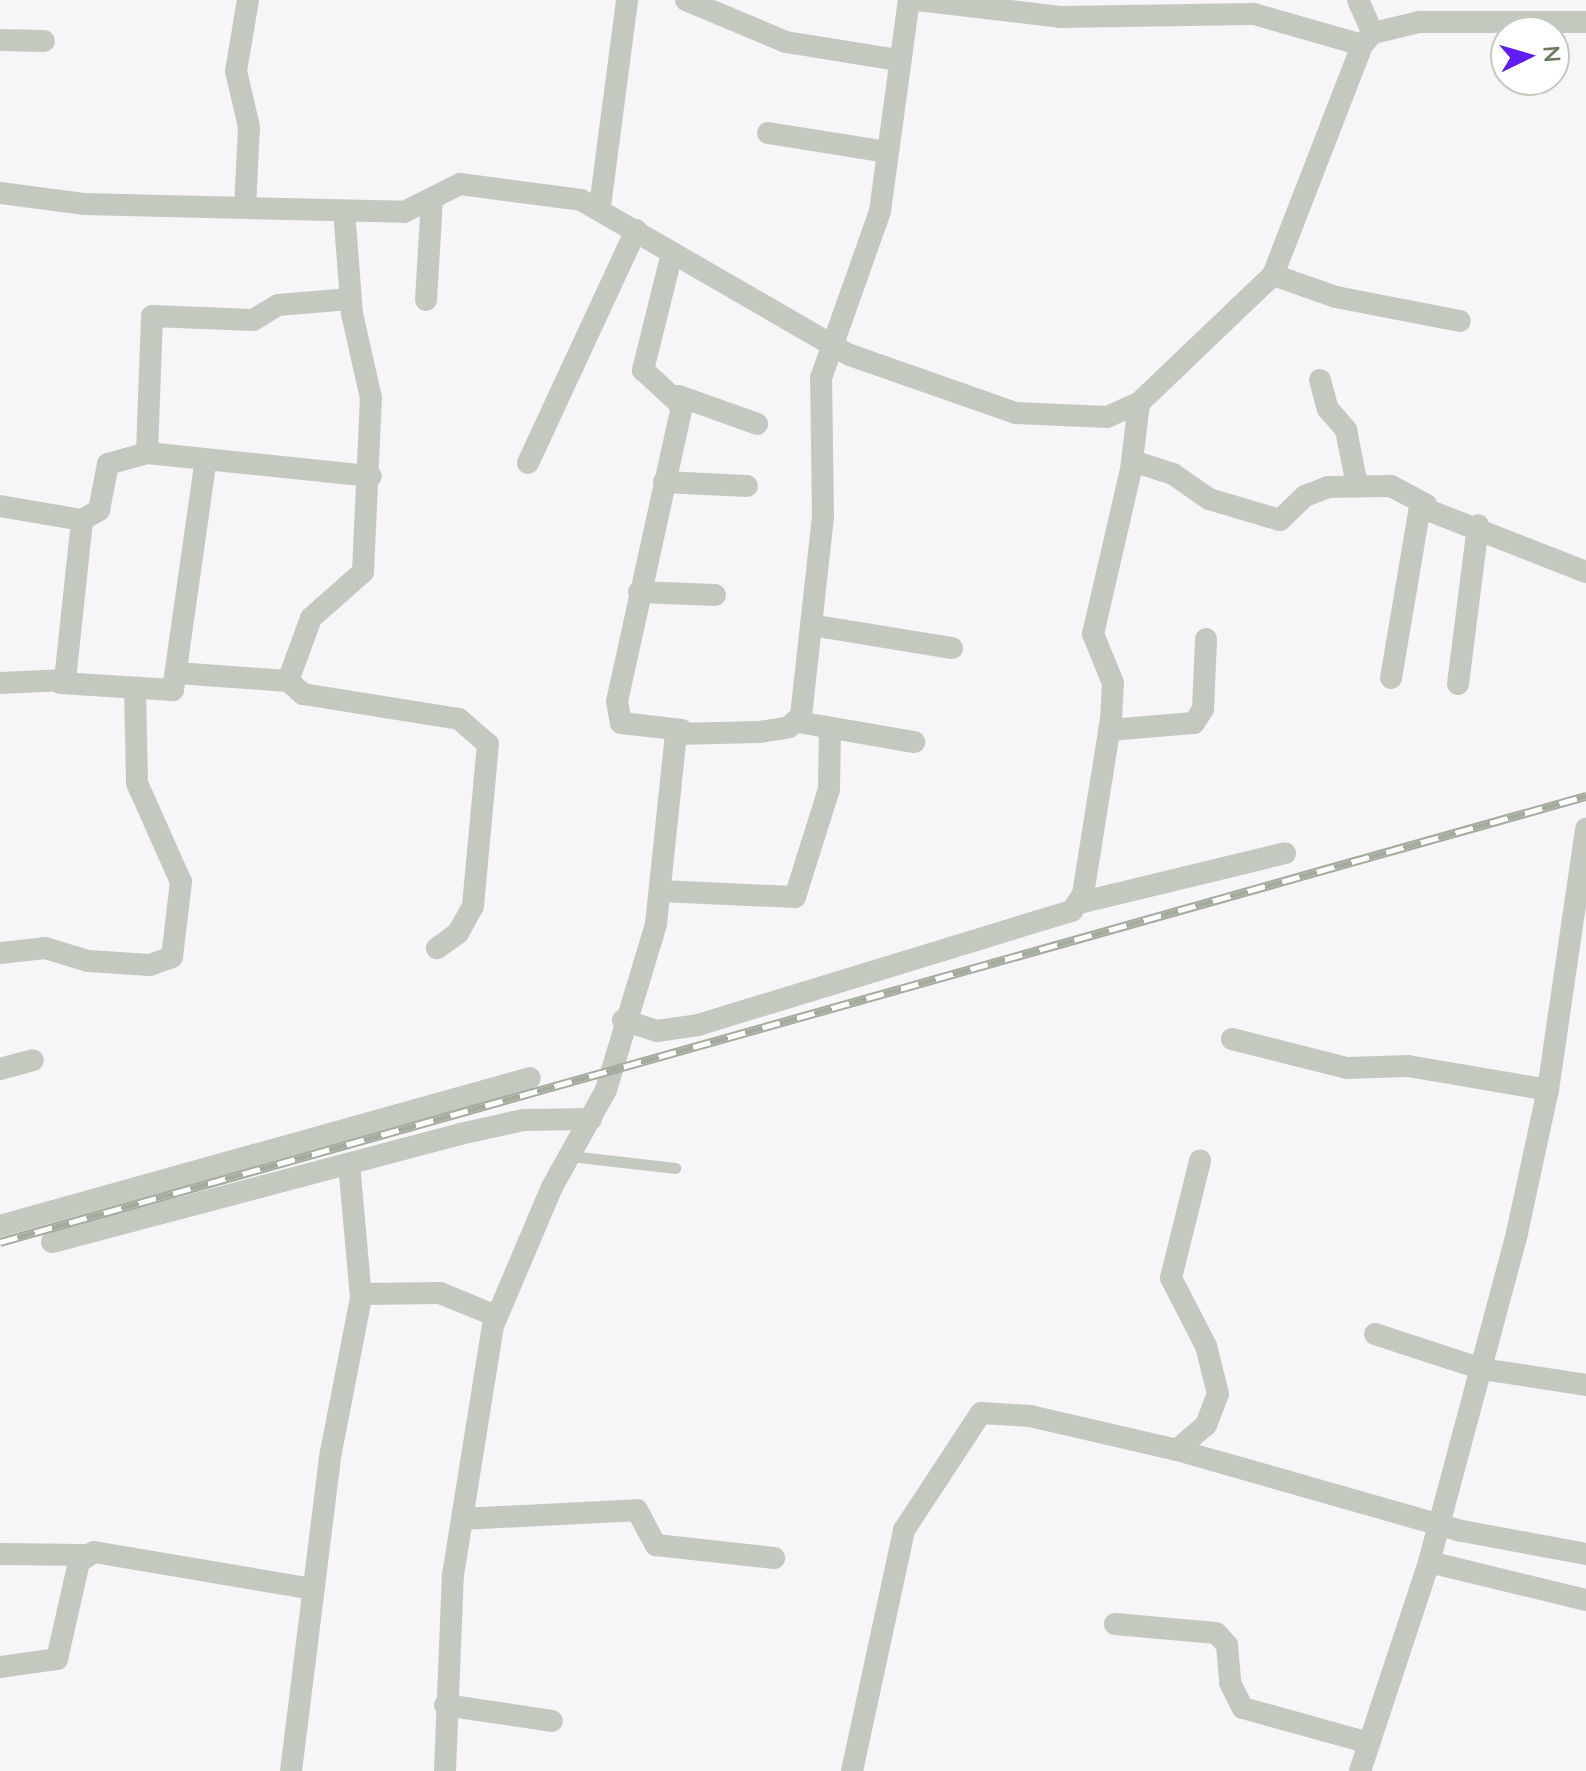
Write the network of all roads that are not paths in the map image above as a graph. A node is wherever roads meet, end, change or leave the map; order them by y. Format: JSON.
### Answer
{"nodes":[{"id":1,"x":248,"y":0,"type":"edge"},
{"id":2,"x":627,"y":0,"type":"edge"},
{"id":3,"x":686,"y":0,"type":"edge"},
{"id":4,"x":909,"y":0,"type":"edge"},
{"id":5,"x":918,"y":0,"type":"edge"},
{"id":6,"x":1358,"y":0,"type":"edge"},
{"id":7,"x":1020,"y":7,"type":"edge"},
{"id":8,"x":1126,"y":9,"type":"edge"},
{"id":9,"x":1586,"y":22,"type":"edge"},
{"id":10,"x":1367,"y":39,"type":"junction"},
{"id":11,"x":0,"y":40,"type":"edge"},
{"id":12,"x":44,"y":41,"type":"dead end"},
{"id":13,"x":899,"y":60,"type":"junction"},
{"id":14,"x":768,"y":133,"type":"dead end"},
{"id":15,"x":886,"y":152,"type":"junction"},
{"id":16,"x":0,"y":193,"type":"edge"},
{"id":17,"x":432,"y":198,"type":"junction"},
{"id":18,"x":600,"y":206,"type":"junction"},
{"id":19,"x":245,"y":208,"type":"junction"},
{"id":20,"x":344,"y":211,"type":"junction"},
{"id":21,"x":636,"y":230,"type":"junction"},
{"id":22,"x":672,"y":253,"type":"junction"},
{"id":23,"x":1273,"y":275,"type":"junction"},
{"id":24,"x":350,"y":299,"type":"junction"},
{"id":25,"x":426,"y":300,"type":"dead end"},
{"id":26,"x":1460,"y":321,"type":"dead end"},
{"id":27,"x":829,"y":341,"type":"junction"},
{"id":28,"x":1320,"y":380,"type":"dead end"},
{"id":29,"x":679,"y":396,"type":"junction"},
{"id":30,"x":1139,"y":403,"type":"junction"},
{"id":31,"x":757,"y":424,"type":"dead end"},
{"id":32,"x":147,"y":453,"type":"junction"},
{"id":33,"x":206,"y":459,"type":"junction"},
{"id":34,"x":1133,"y":461,"type":"junction"},
{"id":35,"x":528,"y":463,"type":"dead end"},
{"id":36,"x":371,"y":476,"type":"junction"},
{"id":37,"x":664,"y":482,"type":"junction"},
{"id":38,"x":1357,"y":485,"type":"junction"},
{"id":39,"x":747,"y":486,"type":"dead end"},
{"id":40,"x":1426,"y":505,"type":"junction"},
{"id":41,"x":0,"y":506,"type":"edge"},
{"id":42,"x":82,"y":520,"type":"junction"},
{"id":43,"x":1478,"y":525,"type":"junction"},
{"id":44,"x":1586,"y":572,"type":"edge"},
{"id":45,"x":639,"y":592,"type":"junction"},
{"id":46,"x":715,"y":595,"type":"dead end"},
{"id":47,"x":811,"y":625,"type":"junction"},
{"id":48,"x":1206,"y":639,"type":"dead end"},
{"id":49,"x":952,"y":648,"type":"dead end"},
{"id":50,"x":177,"y":673,"type":"junction"},
{"id":51,"x":1391,"y":678,"type":"dead end"},
{"id":52,"x":288,"y":681,"type":"junction"},
{"id":53,"x":0,"y":683,"type":"edge"},
{"id":54,"x":60,"y":683,"type":"junction"},
{"id":55,"x":1458,"y":684,"type":"dead end"},
{"id":56,"x":135,"y":689,"type":"junction"},
{"id":57,"x":798,"y":722,"type":"junction"},
{"id":58,"x":830,"y":728,"type":"junction"},
{"id":59,"x":682,"y":730,"type":"junction"},
{"id":60,"x":1109,"y":730,"type":"junction"},
{"id":61,"x":914,"y":742,"type":"dead end"},
{"id":62,"x":1586,"y":829,"type":"edge"},
{"id":63,"x":1285,"y":853,"type":"dead end"},
{"id":64,"x":661,"y":891,"type":"junction"},
{"id":65,"x":1079,"y":903,"type":"junction"},
{"id":66,"x":1580,"y":909,"type":"edge"},
{"id":67,"x":437,"y":948,"type":"dead end"},
{"id":68,"x":0,"y":953,"type":"edge"},
{"id":69,"x":623,"y":1020,"type":"junction"},
{"id":70,"x":1232,"y":1039,"type":"dead end"},
{"id":71,"x":33,"y":1060,"type":"dead end"},
{"id":72,"x":0,"y":1069,"type":"edge"},
{"id":73,"x":530,"y":1078,"type":"dead end"},
{"id":74,"x":1548,"y":1090,"type":"junction"},
{"id":75,"x":591,"y":1119,"type":"junction"},
{"id":76,"x":570,"y":1156,"type":"junction"},
{"id":77,"x":1200,"y":1161,"type":"dead end"},
{"id":78,"x":349,"y":1164,"type":"junction"},
{"id":79,"x":675,"y":1168,"type":"dead end"},
{"id":80,"x":0,"y":1226,"type":"edge"},
{"id":81,"x":52,"y":1242,"type":"dead end"},
{"id":82,"x":361,"y":1294,"type":"junction"},
{"id":83,"x":496,"y":1316,"type":"junction"},
{"id":84,"x":1375,"y":1334,"type":"dead end"},
{"id":85,"x":1482,"y":1369,"type":"junction"},
{"id":86,"x":1586,"y":1385,"type":"edge"},
{"id":87,"x":1177,"y":1450,"type":"junction"},
{"id":88,"x":462,"y":1519,"type":"junction"},
{"id":89,"x":1438,"y":1524,"type":"junction"},
{"id":90,"x":0,"y":1554,"type":"edge"},
{"id":91,"x":1586,"y":1554,"type":"edge"},
{"id":92,"x":85,"y":1555,"type":"junction"},
{"id":93,"x":774,"y":1558,"type":"dead end"},
{"id":94,"x":1429,"y":1562,"type":"junction"},
{"id":95,"x":313,"y":1589,"type":"junction"},
{"id":96,"x":1586,"y":1600,"type":"edge"},
{"id":97,"x":1115,"y":1624,"type":"dead end"},
{"id":98,"x":0,"y":1667,"type":"edge"},
{"id":99,"x":445,"y":1705,"type":"junction"},
{"id":100,"x":552,"y":1721,"type":"dead end"},
{"id":101,"x":1369,"y":1743,"type":"junction"},
{"id":102,"x":291,"y":1771,"type":"edge"},
{"id":103,"x":445,"y":1771,"type":"edge"},
{"id":104,"x":852,"y":1771,"type":"edge"},
{"id":105,"x":1360,"y":1771,"type":"edge"}],
"edges":[{"from":1,"to":19,"type":"street"},
{"from":2,"to":18,"type":"street"},
{"from":3,"to":13,"type":"street"},
{"from":4,"to":13,"type":"street"},
{"from":5,"to":7,"type":"street"},
{"from":6,"to":10,"type":"street"},
{"from":7,"to":8,"type":"street"},
{"from":8,"to":10,"type":"street"},
{"from":9,"to":10,"type":"street"},
{"from":10,"to":23,"type":"street"},
{"from":11,"to":12,"type":"street"},
{"from":13,"to":15,"type":"street"},
{"from":14,"to":15,"type":"street"},
{"from":15,"to":27,"type":"street"},
{"from":16,"to":19,"type":"street"},
{"from":17,"to":18,"type":"street"},
{"from":17,"to":20,"type":"street"},
{"from":17,"to":25,"type":"street"},
{"from":18,"to":21,"type":"street"},
{"from":19,"to":20,"type":"street"},
{"from":20,"to":24,"type":"street"},
{"from":21,"to":22,"type":"street"},
{"from":21,"to":35,"type":"street"},
{"from":22,"to":27,"type":"street"},
{"from":22,"to":29,"type":"street"},
{"from":23,"to":26,"type":"street"},
{"from":23,"to":30,"type":"street"},
{"from":24,"to":32,"type":"street"},
{"from":24,"to":36,"type":"street"},
{"from":27,"to":30,"type":"street"},
{"from":27,"to":47,"type":"street"},
{"from":28,"to":38,"type":"street"},
{"from":29,"to":31,"type":"street"},
{"from":29,"to":37,"type":"street"},
{"from":30,"to":34,"type":"street"},
{"from":32,"to":33,"type":"street"},
{"from":32,"to":42,"type":"street"},
{"from":33,"to":36,"type":"street"},
{"from":33,"to":50,"type":"street"},
{"from":34,"to":38,"type":"street"},
{"from":34,"to":60,"type":"street"},
{"from":36,"to":52,"type":"street"},
{"from":37,"to":39,"type":"street"},
{"from":37,"to":45,"type":"street"},
{"from":38,"to":40,"type":"street"},
{"from":40,"to":43,"type":"street"},
{"from":40,"to":51,"type":"street"},
{"from":41,"to":42,"type":"street"},
{"from":42,"to":54,"type":"street"},
{"from":43,"to":44,"type":"street"},
{"from":43,"to":55,"type":"street"},
{"from":45,"to":46,"type":"street"},
{"from":45,"to":59,"type":"street"},
{"from":47,"to":49,"type":"street"},
{"from":47,"to":57,"type":"street"},
{"from":48,"to":60,"type":"street"},
{"from":50,"to":52,"type":"street"},
{"from":50,"to":56,"type":"street"},
{"from":52,"to":67,"type":"street"},
{"from":53,"to":54,"type":"street"},
{"from":54,"to":56,"type":"street"},
{"from":56,"to":68,"type":"street"},
{"from":57,"to":58,"type":"street"},
{"from":57,"to":59,"type":"street"},
{"from":58,"to":61,"type":"street"},
{"from":58,"to":64,"type":"street"},
{"from":59,"to":64,"type":"street"},
{"from":60,"to":65,"type":"street"},
{"from":62,"to":66,"type":"street"},
{"from":63,"to":65,"type":"street"},
{"from":64,"to":69,"type":"street"},
{"from":65,"to":69,"type":"street"},
{"from":66,"to":74,"type":"street"},
{"from":69,"to":75,"type":"street"},
{"from":70,"to":74,"type":"street"},
{"from":71,"to":72,"type":"street"},
{"from":73,"to":80,"type":"street"},
{"from":74,"to":85,"type":"street"},
{"from":75,"to":76,"type":"street"},
{"from":75,"to":78,"type":"street"},
{"from":76,"to":79,"type":"lane"},
{"from":76,"to":83,"type":"street"},
{"from":77,"to":87,"type":"street"},
{"from":78,"to":81,"type":"street"},
{"from":78,"to":82,"type":"street"},
{"from":82,"to":83,"type":"street"},
{"from":82,"to":95,"type":"street"},
{"from":83,"to":88,"type":"street"},
{"from":84,"to":85,"type":"street"},
{"from":85,"to":86,"type":"street"},
{"from":85,"to":89,"type":"street"},
{"from":87,"to":89,"type":"street"},
{"from":87,"to":104,"type":"street"},
{"from":88,"to":93,"type":"street"},
{"from":88,"to":99,"type":"street"},
{"from":89,"to":91,"type":"street"},
{"from":89,"to":94,"type":"street"},
{"from":90,"to":92,"type":"street"},
{"from":92,"to":95,"type":"street"},
{"from":92,"to":98,"type":"street"},
{"from":94,"to":96,"type":"street"},
{"from":94,"to":101,"type":"street"},
{"from":95,"to":102,"type":"street"},
{"from":97,"to":101,"type":"street"},
{"from":99,"to":100,"type":"street"},
{"from":99,"to":103,"type":"street"},
{"from":101,"to":105,"type":"street"}]}
